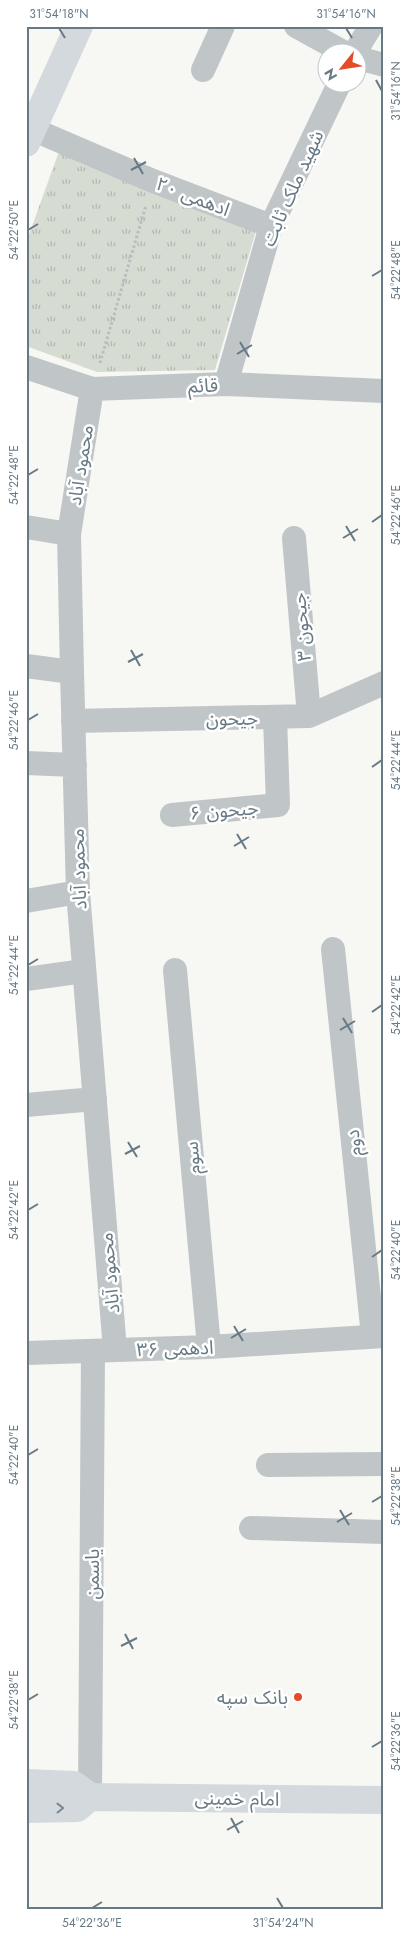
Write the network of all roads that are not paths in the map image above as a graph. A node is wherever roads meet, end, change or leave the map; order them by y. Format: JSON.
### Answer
{"nodes":[{"id":1,"x":79,"y":26,"type":"edge"},
{"id":2,"x":222,"y":26,"type":"edge"},
{"id":3,"x":296,"y":26,"type":"edge"},
{"id":4,"x":371,"y":26,"type":"edge"},
{"id":5,"x":326,"y":42,"type":"edge"},
{"id":6,"x":361,"y":42,"type":"edge"},
{"id":7,"x":368,"y":61,"type":"edge"},
{"id":8,"x":384,"y":65,"type":"edge"},
{"id":9,"x":203,"y":70,"type":"dead end"},
{"id":10,"x":335,"y":92,"type":"edge"},
{"id":11,"x":29,"y":136,"type":"edge"},
{"id":12,"x":271,"y":226,"type":"junction"},
{"id":13,"x":26,"y":367,"type":"edge"},
{"id":14,"x":226,"y":384,"type":"junction"},
{"id":15,"x":92,"y":389,"type":"junction"},
{"id":16,"x":384,"y":391,"type":"edge"},
{"id":17,"x":26,"y":527,"type":"edge"},
{"id":18,"x":69,"y":534,"type":"junction"},
{"id":19,"x":294,"y":538,"type":"dead end"},
{"id":20,"x":26,"y":666,"type":"edge"},
{"id":21,"x":72,"y":672,"type":"junction"},
{"id":22,"x":384,"y":683,"type":"edge"},
{"id":23,"x":309,"y":716,"type":"junction"},
{"id":24,"x":275,"y":717,"type":"junction"},
{"id":25,"x":74,"y":721,"type":"junction"},
{"id":26,"x":26,"y":763,"type":"edge"},
{"id":27,"x":75,"y":765,"type":"junction"},
{"id":28,"x":172,"y":815,"type":"dead end"},
{"id":29,"x":78,"y":892,"type":"junction"},
{"id":30,"x":26,"y":901,"type":"edge"},
{"id":31,"x":333,"y":949,"type":"dead end"},
{"id":32,"x":175,"y":970,"type":"dead end"},
{"id":33,"x":84,"y":971,"type":"junction"},
{"id":34,"x":26,"y":979,"type":"edge"},
{"id":35,"x":95,"y":1100,"type":"junction"},
{"id":36,"x":26,"y":1105,"type":"edge"},
{"id":37,"x":378,"y":1336,"type":"edge"},
{"id":38,"x":209,"y":1347,"type":"junction"},
{"id":39,"x":104,"y":1350,"type":"junction"},
{"id":40,"x":26,"y":1353,"type":"edge"},
{"id":41,"x":384,"y":1464,"type":"edge"},
{"id":42,"x":268,"y":1465,"type":"dead end"},
{"id":43,"x":250,"y":1528,"type":"dead end"},
{"id":44,"x":384,"y":1532,"type":"edge"},
{"id":45,"x":26,"y":1783,"type":"edge"},
{"id":46,"x":90,"y":1797,"type":"junction"},
{"id":47,"x":384,"y":1800,"type":"edge"},
{"id":48,"x":26,"y":1809,"type":"edge"}],
"edges":[{"from":1,"to":11,"type":"main road"},
{"from":2,"to":9,"type":"street"},
{"from":3,"to":5,"type":"street"},
{"from":4,"to":6,"type":"street"},
{"from":7,"to":8,"type":"street"},
{"from":10,"to":12,"type":"street","name":"شهید ملک ثابت"},
{"from":11,"to":12,"type":"street","name":"ادهمی ۲۰"},
{"from":12,"to":14,"type":"street","name":"شهید ملک ثابت"},
{"from":13,"to":15,"type":"street","name":"قائم"},
{"from":14,"to":15,"type":"street","name":"قائم"},
{"from":14,"to":16,"type":"street","name":"قائم"},
{"from":15,"to":18,"type":"street","name":"محمود آباد"},
{"from":17,"to":18,"type":"street"},
{"from":18,"to":21,"type":"street","name":"محمود آباد"},
{"from":19,"to":23,"type":"street","name":"جیحون ۳"},
{"from":20,"to":21,"type":"street"},
{"from":21,"to":25,"type":"street","name":"محمود آباد"},
{"from":22,"to":23,"type":"street","name":"جیحون"},
{"from":23,"to":24,"type":"street","name":"جیحون"},
{"from":24,"to":25,"type":"street","name":"جیحون"},
{"from":24,"to":28,"type":"street","name":"جیحون ۶"},
{"from":25,"to":27,"type":"street","name":"محمود آباد"},
{"from":26,"to":27,"type":"street"},
{"from":27,"to":29,"type":"street","name":"محمود آباد"},
{"from":29,"to":30,"type":"street"},
{"from":29,"to":33,"type":"street","name":"محمود آباد"},
{"from":31,"to":37,"type":"street","name":"دوم"},
{"from":32,"to":38,"type":"street","name":"سوم"},
{"from":33,"to":34,"type":"street"},
{"from":33,"to":35,"type":"street","name":"محمود آباد"},
{"from":35,"to":36,"type":"street"},
{"from":35,"to":39,"type":"street","name":"محمود آباد"},
{"from":37,"to":38,"type":"street","name":"ادهمی ۳۶"},
{"from":38,"to":39,"type":"street","name":"ادهمی ۳۶"},
{"from":39,"to":40,"type":"street","name":"ادهمی ۳۶"},
{"from":39,"to":46,"type":"street","name":"یاسمن"},
{"from":41,"to":42,"type":"street"},
{"from":43,"to":44,"type":"street"},
{"from":45,"to":46,"type":"main road","name":"امام خمینی"},
{"from":46,"to":47,"type":"main road","name":"امام خمینی"},
{"from":48,"to":46,"type":"main road","name":"امام خمینی","one_way":true}]}
